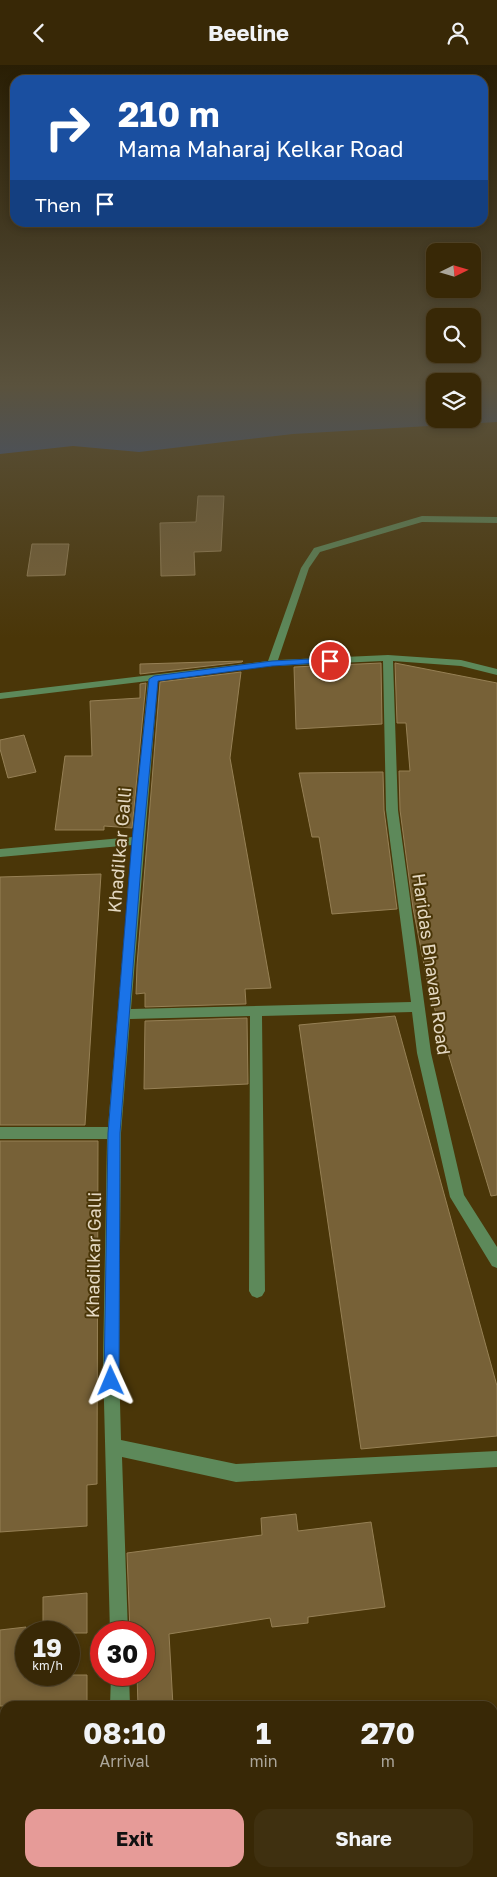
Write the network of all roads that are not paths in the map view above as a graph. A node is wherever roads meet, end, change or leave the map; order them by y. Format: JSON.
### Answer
{"nodes":[{"id":1,"x":497,"y":520,"type":"edge"},
{"id":2,"x":388,"y":658,"type":"junction"},
{"id":3,"x":272,"y":663,"type":"junction"},
{"id":4,"x":497,"y":672,"type":"edge"},
{"id":5,"x":154,"y":679,"type":"junction"},
{"id":6,"x":0,"y":696,"type":"edge"},
{"id":7,"x":138,"y":840,"type":"junction"},
{"id":8,"x":0,"y":853,"type":"edge"},
{"id":9,"x":418,"y":1007,"type":"junction"},
{"id":10,"x":256,"y":1010,"type":"junction"},
{"id":11,"x":124,"y":1014,"type":"junction"},
{"id":12,"x":0,"y":1133,"type":"edge"},
{"id":13,"x":114,"y":1133,"type":"junction"},
{"id":14,"x":497,"y":1261,"type":"edge"},
{"id":15,"x":257,"y":1291,"type":"dead end"},
{"id":16,"x":113,"y":1447,"type":"junction"},
{"id":17,"x":497,"y":1459,"type":"edge"},
{"id":18,"x":119,"y":1621,"type":"edge"},
{"id":19,"x":120,"y":1686,"type":"edge"},
{"id":20,"x":120,"y":1701,"type":"edge"}],
"edges":[{"from":1,"to":3,"type":"street"},
{"from":2,"to":3,"type":"street"},
{"from":2,"to":4,"type":"street"},
{"from":2,"to":9,"type":"street","name":"Haridas Bhavan Road"},
{"from":3,"to":5,"type":"street"},
{"from":5,"to":6,"type":"street"},
{"from":5,"to":7,"type":"street","name":"Khadilkar Galli"},
{"from":7,"to":8,"type":"street"},
{"from":7,"to":11,"type":"street","name":"Khadilkar Galli"},
{"from":9,"to":10,"type":"street"},
{"from":9,"to":14,"type":"street","name":"Haridas Bhavan Road"},
{"from":10,"to":11,"type":"street"},
{"from":10,"to":15,"type":"street"},
{"from":11,"to":13,"type":"street","name":"Khadilkar Galli"},
{"from":12,"to":13,"type":"street"},
{"from":13,"to":16,"type":"street","name":"Khadilkar Galli"},
{"from":16,"to":17,"type":"street"},
{"from":16,"to":18,"type":"street","name":"Khadilkar Galli"},
{"from":19,"to":20,"type":"street"}]}
